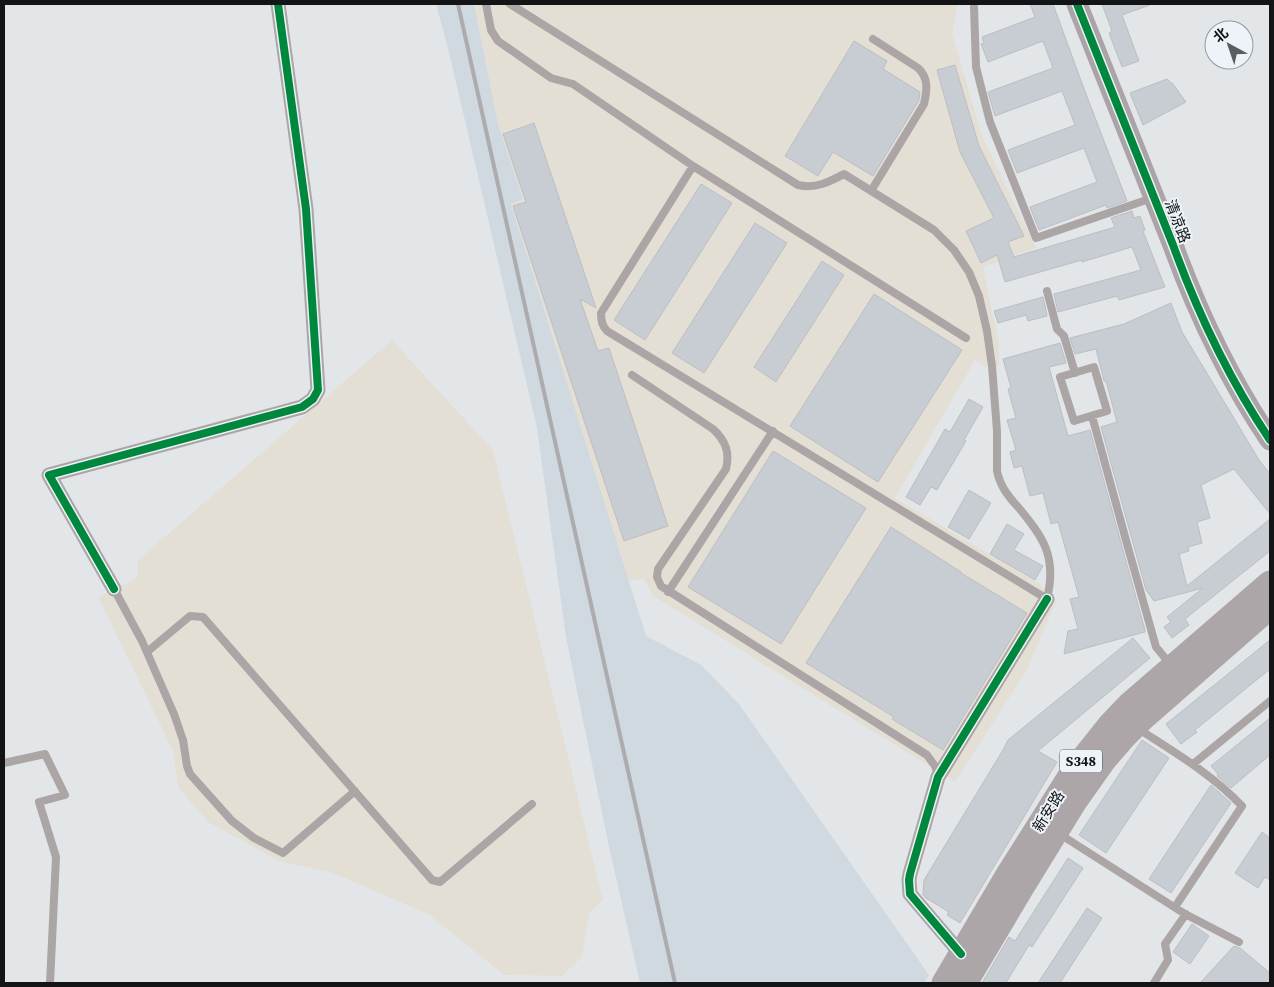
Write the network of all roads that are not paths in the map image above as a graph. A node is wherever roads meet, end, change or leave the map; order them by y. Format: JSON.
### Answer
{"nodes":[{"id":1,"x":278,"y":4,"type":"edge"},
{"id":2,"x":486,"y":4,"type":"edge"},
{"id":3,"x":510,"y":4,"type":"edge"},
{"id":4,"x":1077,"y":4,"type":"edge"},
{"id":5,"x":974,"y":7,"type":"dead end"},
{"id":6,"x":873,"y":39,"type":"dead end"},
{"id":7,"x":693,"y":166,"type":"junction"},
{"id":8,"x":871,"y":191,"type":"junction"},
{"id":9,"x":1154,"y":197,"type":"junction"},
{"id":10,"x":1047,"y":291,"type":"dead end"},
{"id":11,"x":966,"y":338,"type":"dead end"},
{"id":12,"x":1075,"y":373,"type":"junction"},
{"id":13,"x":632,"y":375,"type":"dead end"},
{"id":14,"x":1092,"y":416,"type":"junction"},
{"id":15,"x":773,"y":431,"type":"junction"},
{"id":16,"x":1270,"y":440,"type":"edge"},
{"id":17,"x":1270,"y":583,"type":"edge"},
{"id":18,"x":114,"y":589,"type":"joint"},
{"id":19,"x":668,"y":592,"type":"junction"},
{"id":20,"x":1047,"y":599,"type":"junction"},
{"id":21,"x":1270,"y":607,"type":"edge"},
{"id":22,"x":147,"y":652,"type":"junction"},
{"id":23,"x":1173,"y":667,"type":"junction"},
{"id":24,"x":1270,"y":701,"type":"edge"},
{"id":25,"x":1135,"y":726,"type":"junction"},
{"id":26,"x":4,"y":763,"type":"edge"},
{"id":27,"x":1193,"y":764,"type":"junction"},
{"id":28,"x":938,"y":777,"type":"junction"},
{"id":29,"x":355,"y":792,"type":"junction"},
{"id":30,"x":532,"y":804,"type":"dead end"},
{"id":31,"x":1056,"y":832,"type":"junction"},
{"id":32,"x":1175,"y":908,"type":"junction"},
{"id":33,"x":1186,"y":914,"type":"junction"},
{"id":34,"x":1239,"y":942,"type":"dead end"},
{"id":35,"x":961,"y":954,"type":"junction"},
{"id":36,"x":50,"y":983,"type":"edge"},
{"id":37,"x":944,"y":983,"type":"edge"},
{"id":38,"x":965,"y":983,"type":"edge"},
{"id":39,"x":1154,"y":983,"type":"edge"}],
"edges":[{"from":1,"to":18,"type":"street"},
{"from":2,"to":7,"type":"lane"},
{"from":3,"to":8,"type":"lane"},
{"from":4,"to":9,"type":"street","name":"清凉路"},
{"from":5,"to":9,"type":"lane"},
{"from":6,"to":8,"type":"lane"},
{"from":7,"to":11,"type":"lane"},
{"from":7,"to":15,"type":"lane"},
{"from":8,"to":20,"type":"lane"},
{"from":9,"to":16,"type":"street","name":"清凉路"},
{"from":10,"to":12,"type":"lane"},
{"from":12,"to":14,"type":"lane"},
{"from":12,"to":14,"type":"lane"},
{"from":13,"to":19,"type":"lane"},
{"from":14,"to":23,"type":"lane"},
{"from":15,"to":19,"type":"lane"},
{"from":15,"to":20,"type":"lane"},
{"from":17,"to":23,"type":"main road","name":"新安路","number":"S348"},
{"from":18,"to":22,"type":"lane"},
{"from":19,"to":28,"type":"lane"},
{"from":20,"to":28,"type":"street"},
{"from":21,"to":25,"type":"main road","name":"新安路","number":"S348"},
{"from":22,"to":29,"type":"lane"},
{"from":22,"to":29,"type":"lane"},
{"from":23,"to":35,"type":"main road","name":"新安路","number":"S348"},
{"from":24,"to":27,"type":"lane"},
{"from":25,"to":27,"type":"lane"},
{"from":25,"to":31,"type":"main road","name":"新安路","number":"S348"},
{"from":26,"to":36,"type":"lane"},
{"from":27,"to":32,"type":"lane"},
{"from":28,"to":35,"type":"street"},
{"from":29,"to":30,"type":"lane"},
{"from":31,"to":32,"type":"lane"},
{"from":31,"to":38,"type":"main road","name":"新安路","number":"S348"},
{"from":32,"to":33,"type":"lane"},
{"from":33,"to":34,"type":"lane"},
{"from":33,"to":39,"type":"lane"},
{"from":35,"to":37,"type":"main road","name":"新安路","number":"S348"}]}
